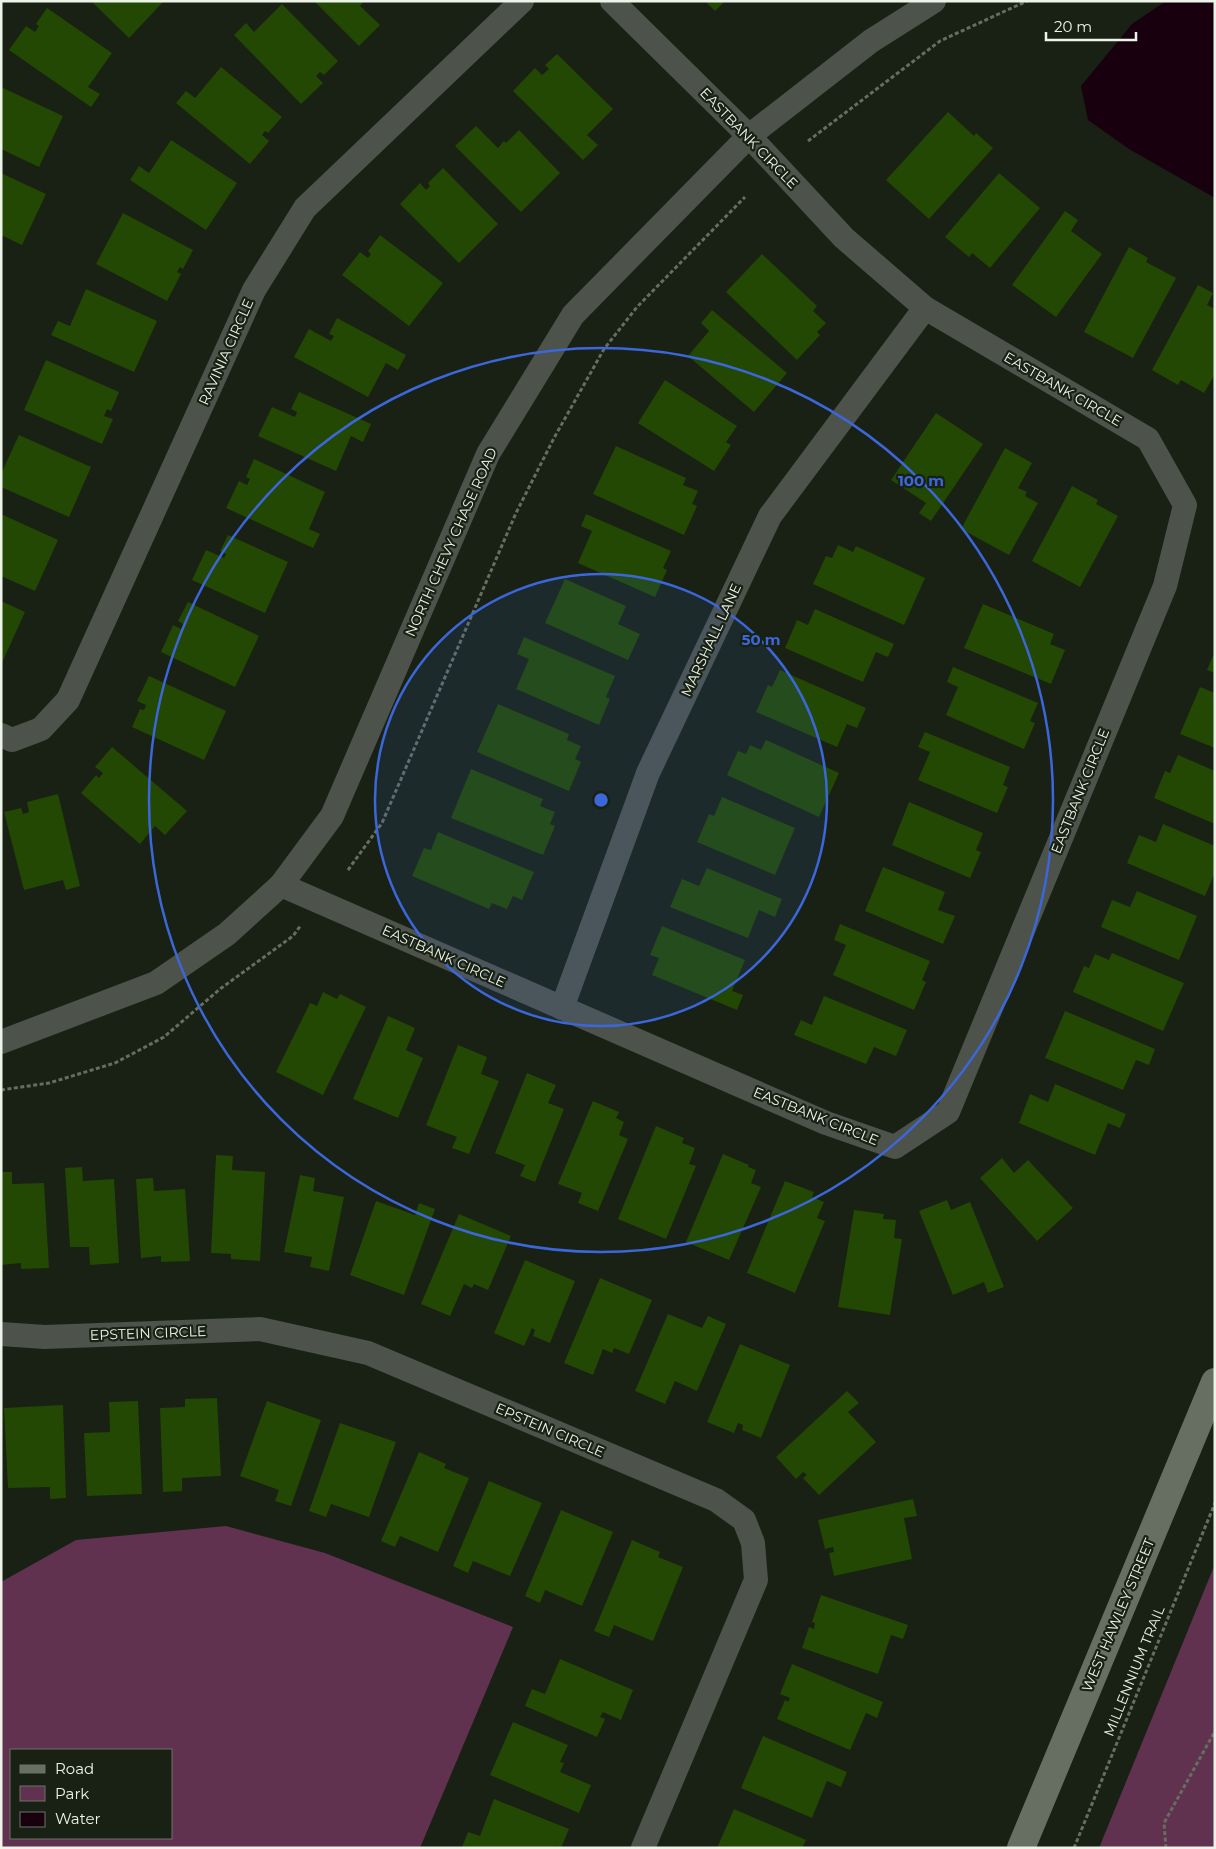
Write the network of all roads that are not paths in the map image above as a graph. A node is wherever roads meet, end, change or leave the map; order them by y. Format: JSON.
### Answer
{"nodes":[{"id":1,"x":522,"y":1,"type":"edge"},
{"id":2,"x":612,"y":1,"type":"edge"},
{"id":3,"x":934,"y":1,"type":"edge"},
{"id":4,"x":749,"y":136,"type":"junction"},
{"id":5,"x":924,"y":308,"type":"junction"},
{"id":6,"x":1,"y":735,"type":"edge"},
{"id":7,"x":281,"y":885,"type":"junction"},
{"id":8,"x":562,"y":1008,"type":"junction"},
{"id":9,"x":1,"y":1042,"type":"edge"},
{"id":10,"x":1,"y":1334,"type":"edge"},
{"id":11,"x":1215,"y":1382,"type":"edge"},
{"id":12,"x":643,"y":1848,"type":"edge"},
{"id":13,"x":1021,"y":1848,"type":"edge"}],
"edges":[{"from":1,"to":6,"type":"street","name":"RAVINIA CIRCLE"},
{"from":2,"to":4,"type":"street","name":"EASTBANK CIRCLE"},
{"from":3,"to":4,"type":"street","name":"NORTH CHEVY CHASE ROAD"},
{"from":4,"to":5,"type":"street","name":"EASTBANK CIRCLE"},
{"from":4,"to":7,"type":"street","name":"NORTH CHEVY CHASE ROAD"},
{"from":5,"to":8,"type":"street","name":"MARSHALL LANE"},
{"from":5,"to":8,"type":"street","name":"EASTBANK CIRCLE"},
{"from":7,"to":8,"type":"street","name":"EASTBANK CIRCLE"},
{"from":7,"to":9,"type":"street","name":"NORTH CHEVY CHASE ROAD"},
{"from":10,"to":12,"type":"street","name":"EPSTEIN CIRCLE"},
{"from":11,"to":13,"type":"street","name":"WEST HAWLEY STREET"}]}
